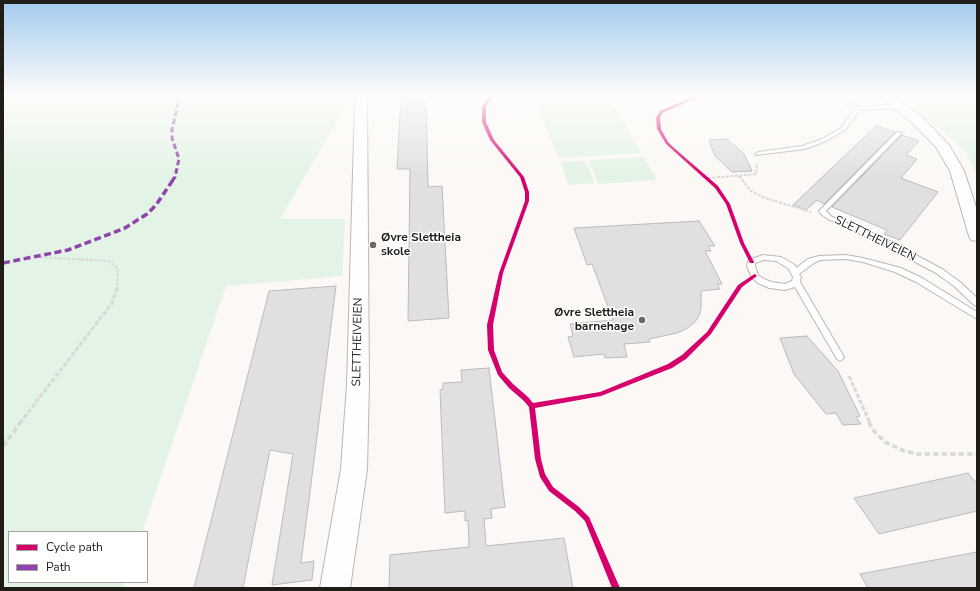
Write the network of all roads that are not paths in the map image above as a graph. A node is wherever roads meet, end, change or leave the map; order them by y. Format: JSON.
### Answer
{"nodes":[{"id":1,"x":361,"y":123,"type":"edge"},
{"id":2,"x":848,"y":123,"type":"edge"},
{"id":3,"x":919,"y":123,"type":"edge"},
{"id":4,"x":899,"y":133,"type":"dead end"},
{"id":5,"x":758,"y":154,"type":"road end"},
{"id":6,"x":977,"y":236,"type":"edge"},
{"id":7,"x":796,"y":272,"type":"junction"},
{"id":8,"x":796,"y":282,"type":"junction"},
{"id":9,"x":977,"y":303,"type":"edge"},
{"id":10,"x":977,"y":316,"type":"edge"},
{"id":11,"x":840,"y":357,"type":"road end"},
{"id":12,"x":335,"y":588,"type":"edge"}],
"edges":[{"from":1,"to":12,"type":"street","name":"SLETTHEIVEIEN"},
{"from":2,"to":5,"type":"lane"},
{"from":3,"to":6,"type":"street"},
{"from":4,"to":9,"type":"lane","name":"SLETTHEIVEIEN"},
{"from":7,"to":8,"type":"lane"},
{"from":7,"to":8,"type":"lane"},
{"from":7,"to":10,"type":"lane","name":"SLETTHEIVEIEN"},
{"from":8,"to":11,"type":"lane"}]}
